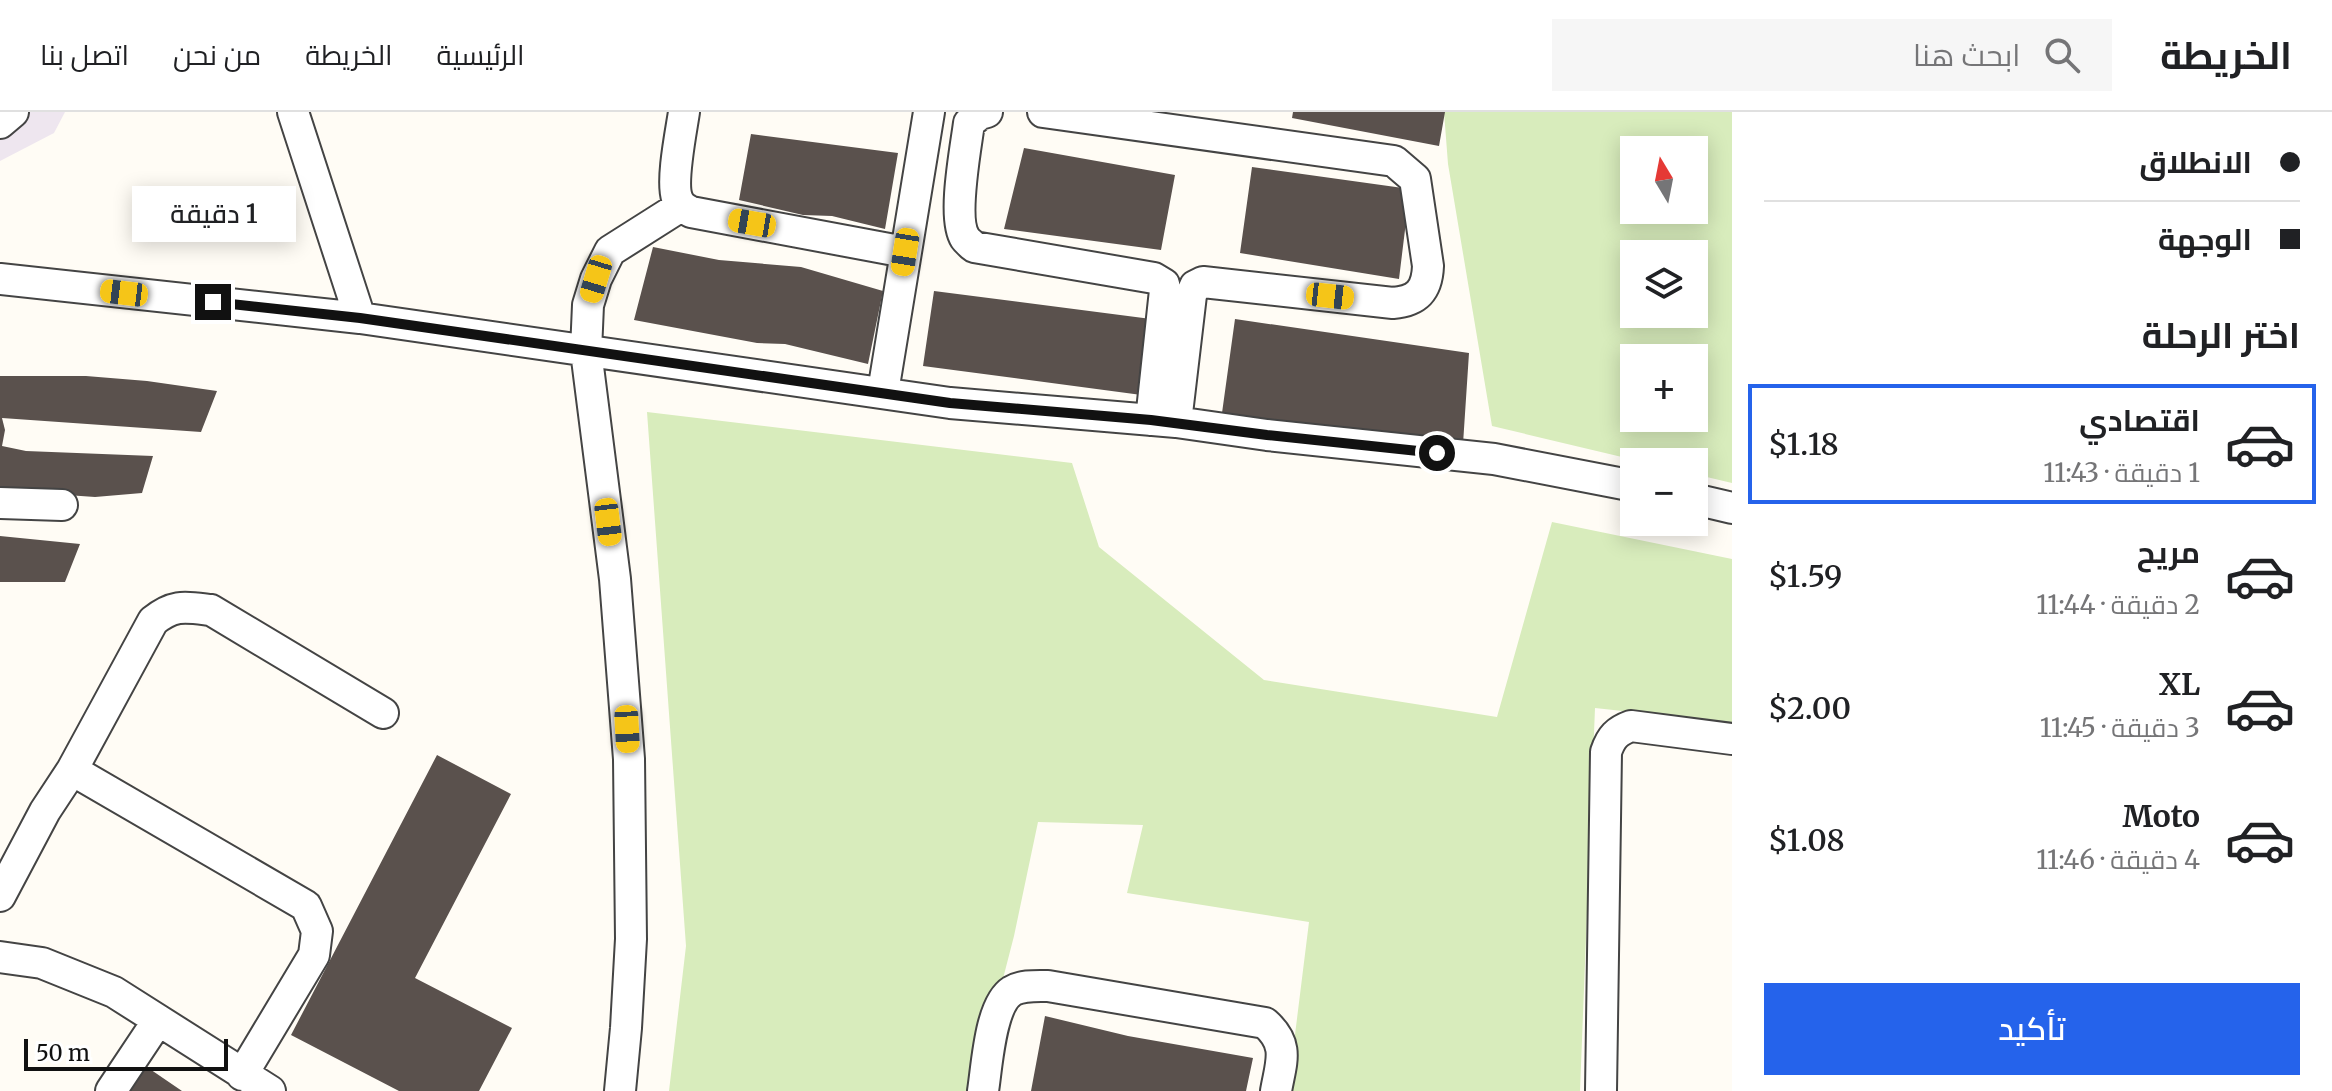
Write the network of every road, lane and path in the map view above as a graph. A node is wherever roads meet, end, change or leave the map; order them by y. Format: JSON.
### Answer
{"nodes":[{"id":1,"x":13,"y":112,"type":"edge"},
{"id":2,"x":293,"y":112,"type":"edge"},
{"id":3,"x":684,"y":112,"type":"edge"},
{"id":4,"x":929,"y":112,"type":"edge"},
{"id":5,"x":987,"y":112,"type":"edge"},
{"id":6,"x":1043,"y":112,"type":"edge"},
{"id":7,"x":0,"y":123,"type":"edge"},
{"id":8,"x":681,"y":206,"type":"junction"},
{"id":9,"x":905,"y":252,"type":"junction"},
{"id":10,"x":0,"y":279,"type":"edge"},
{"id":11,"x":360,"y":318,"type":"junction"},
{"id":12,"x":586,"y":351,"type":"junction"},
{"id":13,"x":883,"y":392,"type":"junction"},
{"id":14,"x":1164,"y":421,"type":"junction"},
{"id":15,"x":1620,"y":483,"type":"edge"},
{"id":16,"x":1708,"y":502,"type":"edge"},
{"id":17,"x":0,"y":503,"type":"edge"},
{"id":18,"x":62,"y":505,"type":"dead end"},
{"id":19,"x":1732,"y":508,"type":"edge"},
{"id":20,"x":383,"y":713,"type":"dead end"},
{"id":21,"x":1732,"y":739,"type":"edge"},
{"id":22,"x":72,"y":770,"type":"junction"},
{"id":23,"x":0,"y":896,"type":"edge"},
{"id":24,"x":5,"y":951,"type":"edge"},
{"id":25,"x":157,"y":1022,"type":"junction"},
{"id":26,"x":242,"y":1075,"type":"junction"},
{"id":27,"x":111,"y":1091,"type":"edge"},
{"id":28,"x":270,"y":1091,"type":"edge"},
{"id":29,"x":620,"y":1091,"type":"edge"},
{"id":30,"x":983,"y":1091,"type":"edge"},
{"id":31,"x":1276,"y":1091,"type":"edge"},
{"id":32,"x":1601,"y":1091,"type":"edge"}],
"edges":[{"from":1,"to":7,"type":"street"},
{"from":2,"to":11,"type":"street"},
{"from":3,"to":8,"type":"street"},
{"from":4,"to":9,"type":"street"},
{"from":5,"to":14,"type":"street"},
{"from":6,"to":14,"type":"street"},
{"from":8,"to":9,"type":"street"},
{"from":8,"to":12,"type":"street"},
{"from":9,"to":13,"type":"street"},
{"from":10,"to":11,"type":"street"},
{"from":11,"to":12,"type":"street"},
{"from":12,"to":13,"type":"street"},
{"from":12,"to":29,"type":"street"},
{"from":13,"to":14,"type":"street"},
{"from":14,"to":15,"type":"street"},
{"from":16,"to":19,"type":"street"},
{"from":17,"to":18,"type":"street"},
{"from":20,"to":22,"type":"street"},
{"from":21,"to":32,"type":"street"},
{"from":22,"to":23,"type":"street"},
{"from":22,"to":26,"type":"street"},
{"from":24,"to":25,"type":"street"},
{"from":25,"to":26,"type":"street"},
{"from":25,"to":27,"type":"street"},
{"from":26,"to":28,"type":"street"},
{"from":30,"to":31,"type":"street"}]}
